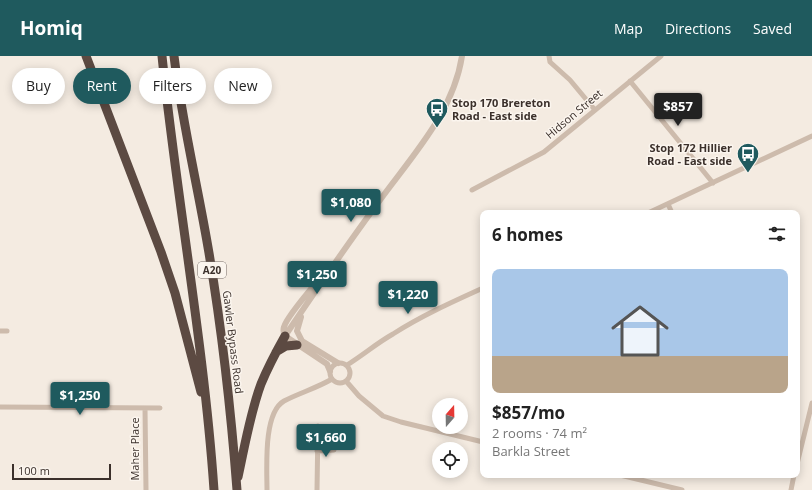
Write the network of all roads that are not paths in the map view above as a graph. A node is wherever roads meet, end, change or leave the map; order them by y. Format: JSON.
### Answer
{"nodes":[{"id":1,"x":86,"y":56,"type":"edge"},
{"id":2,"x":162,"y":56,"type":"edge"},
{"id":3,"x":174,"y":56,"type":"edge"},
{"id":4,"x":462,"y":56,"type":"edge"},
{"id":5,"x":549,"y":56,"type":"edge"},
{"id":6,"x":661,"y":56,"type":"edge"},
{"id":7,"x":630,"y":81,"type":"junction"},
{"id":8,"x":595,"y":110,"type":"junction"},
{"id":9,"x":812,"y":136,"type":"edge"},
{"id":10,"x":713,"y":183,"type":"junction"},
{"id":11,"x":472,"y":190,"type":"dead end"},
{"id":12,"x":668,"y":204,"type":"junction"},
{"id":13,"x":655,"y":210,"type":"edge"},
{"id":14,"x":671,"y":210,"type":"edge"},
{"id":15,"x":341,"y":253,"type":"junction"},
{"id":16,"x":480,"y":289,"type":"edge"},
{"id":17,"x":306,"y":304,"type":"junction"},
{"id":18,"x":0,"y":331,"type":"edge"},
{"id":19,"x":7,"y":331,"type":"dead end"},
{"id":20,"x":285,"y":336,"type":"junction"},
{"id":21,"x":297,"y":345,"type":"junction"},
{"id":22,"x":276,"y":352,"type":"junction"},
{"id":23,"x":338,"y":363,"type":"junction"},
{"id":24,"x":347,"y":365,"type":"junction"},
{"id":25,"x":330,"y":371,"type":"junction"},
{"id":26,"x":332,"y":379,"type":"junction"},
{"id":27,"x":346,"y":381,"type":"junction"},
{"id":28,"x":812,"y":402,"type":"edge"},
{"id":29,"x":0,"y":408,"type":"edge"},
{"id":30,"x":145,"y":408,"type":"junction"},
{"id":31,"x":160,"y":408,"type":"dead end"},
{"id":32,"x":209,"y":422,"type":"junction"},
{"id":33,"x":318,"y":426,"type":"dead end"},
{"id":34,"x":480,"y":441,"type":"edge"},
{"id":35,"x":334,"y":450,"type":"dead end"},
{"id":36,"x":317,"y":451,"type":"junction"},
{"id":37,"x":800,"y":452,"type":"edge"},
{"id":38,"x":632,"y":478,"type":"edge"},
{"id":39,"x":793,"y":478,"type":"edge"},
{"id":40,"x":236,"y":488,"type":"edge"},
{"id":41,"x":146,"y":490,"type":"edge"},
{"id":42,"x":214,"y":490,"type":"edge"},
{"id":43,"x":267,"y":490,"type":"edge"},
{"id":44,"x":318,"y":490,"type":"edge"},
{"id":45,"x":682,"y":490,"type":"edge"},
{"id":46,"x":790,"y":490,"type":"edge"}],
"edges":[{"from":1,"to":32,"type":"highway"},
{"from":2,"to":32,"type":"highway","number":"A20"},
{"from":3,"to":40,"type":"highway","name":"Gawler Bypass Road","number":"A20"},
{"from":4,"to":15,"type":"street"},
{"from":5,"to":8,"type":"street"},
{"from":6,"to":7,"type":"street","name":"Hidson Street"},
{"from":7,"to":8,"type":"street","name":"Hidson Street"},
{"from":7,"to":10,"type":"street"},
{"from":8,"to":11,"type":"street","name":"Hidson Street"},
{"from":9,"to":10,"type":"street"},
{"from":10,"to":12,"type":"street"},
{"from":12,"to":13,"type":"street"},
{"from":12,"to":14,"type":"street"},
{"from":15,"to":17,"type":"street"},
{"from":15,"to":20,"type":"street"},
{"from":16,"to":24,"type":"street"},
{"from":17,"to":20,"type":"street"},
{"from":17,"to":23,"type":"street"},
{"from":18,"to":19,"type":"street"},
{"from":20,"to":21,"type":"street"},
{"from":20,"to":22,"type":"highway"},
{"from":21,"to":22,"type":"highway"},
{"from":21,"to":25,"type":"street"},
{"from":22,"to":40,"type":"highway"},
{"from":23,"to":24,"type":"street"},
{"from":23,"to":25,"type":"street"},
{"from":24,"to":27,"type":"street"},
{"from":25,"to":26,"type":"street"},
{"from":26,"to":27,"type":"street"},
{"from":26,"to":43,"type":"street"},
{"from":27,"to":34,"type":"street"},
{"from":28,"to":37,"type":"street"},
{"from":29,"to":30,"type":"street"},
{"from":30,"to":31,"type":"street"},
{"from":30,"to":41,"type":"street","name":"Maher Place"},
{"from":32,"to":42,"type":"highway","number":"A20"},
{"from":33,"to":36,"type":"street"},
{"from":35,"to":36,"type":"street"},
{"from":36,"to":44,"type":"street"},
{"from":38,"to":45,"type":"street"},
{"from":39,"to":46,"type":"street"}]}
